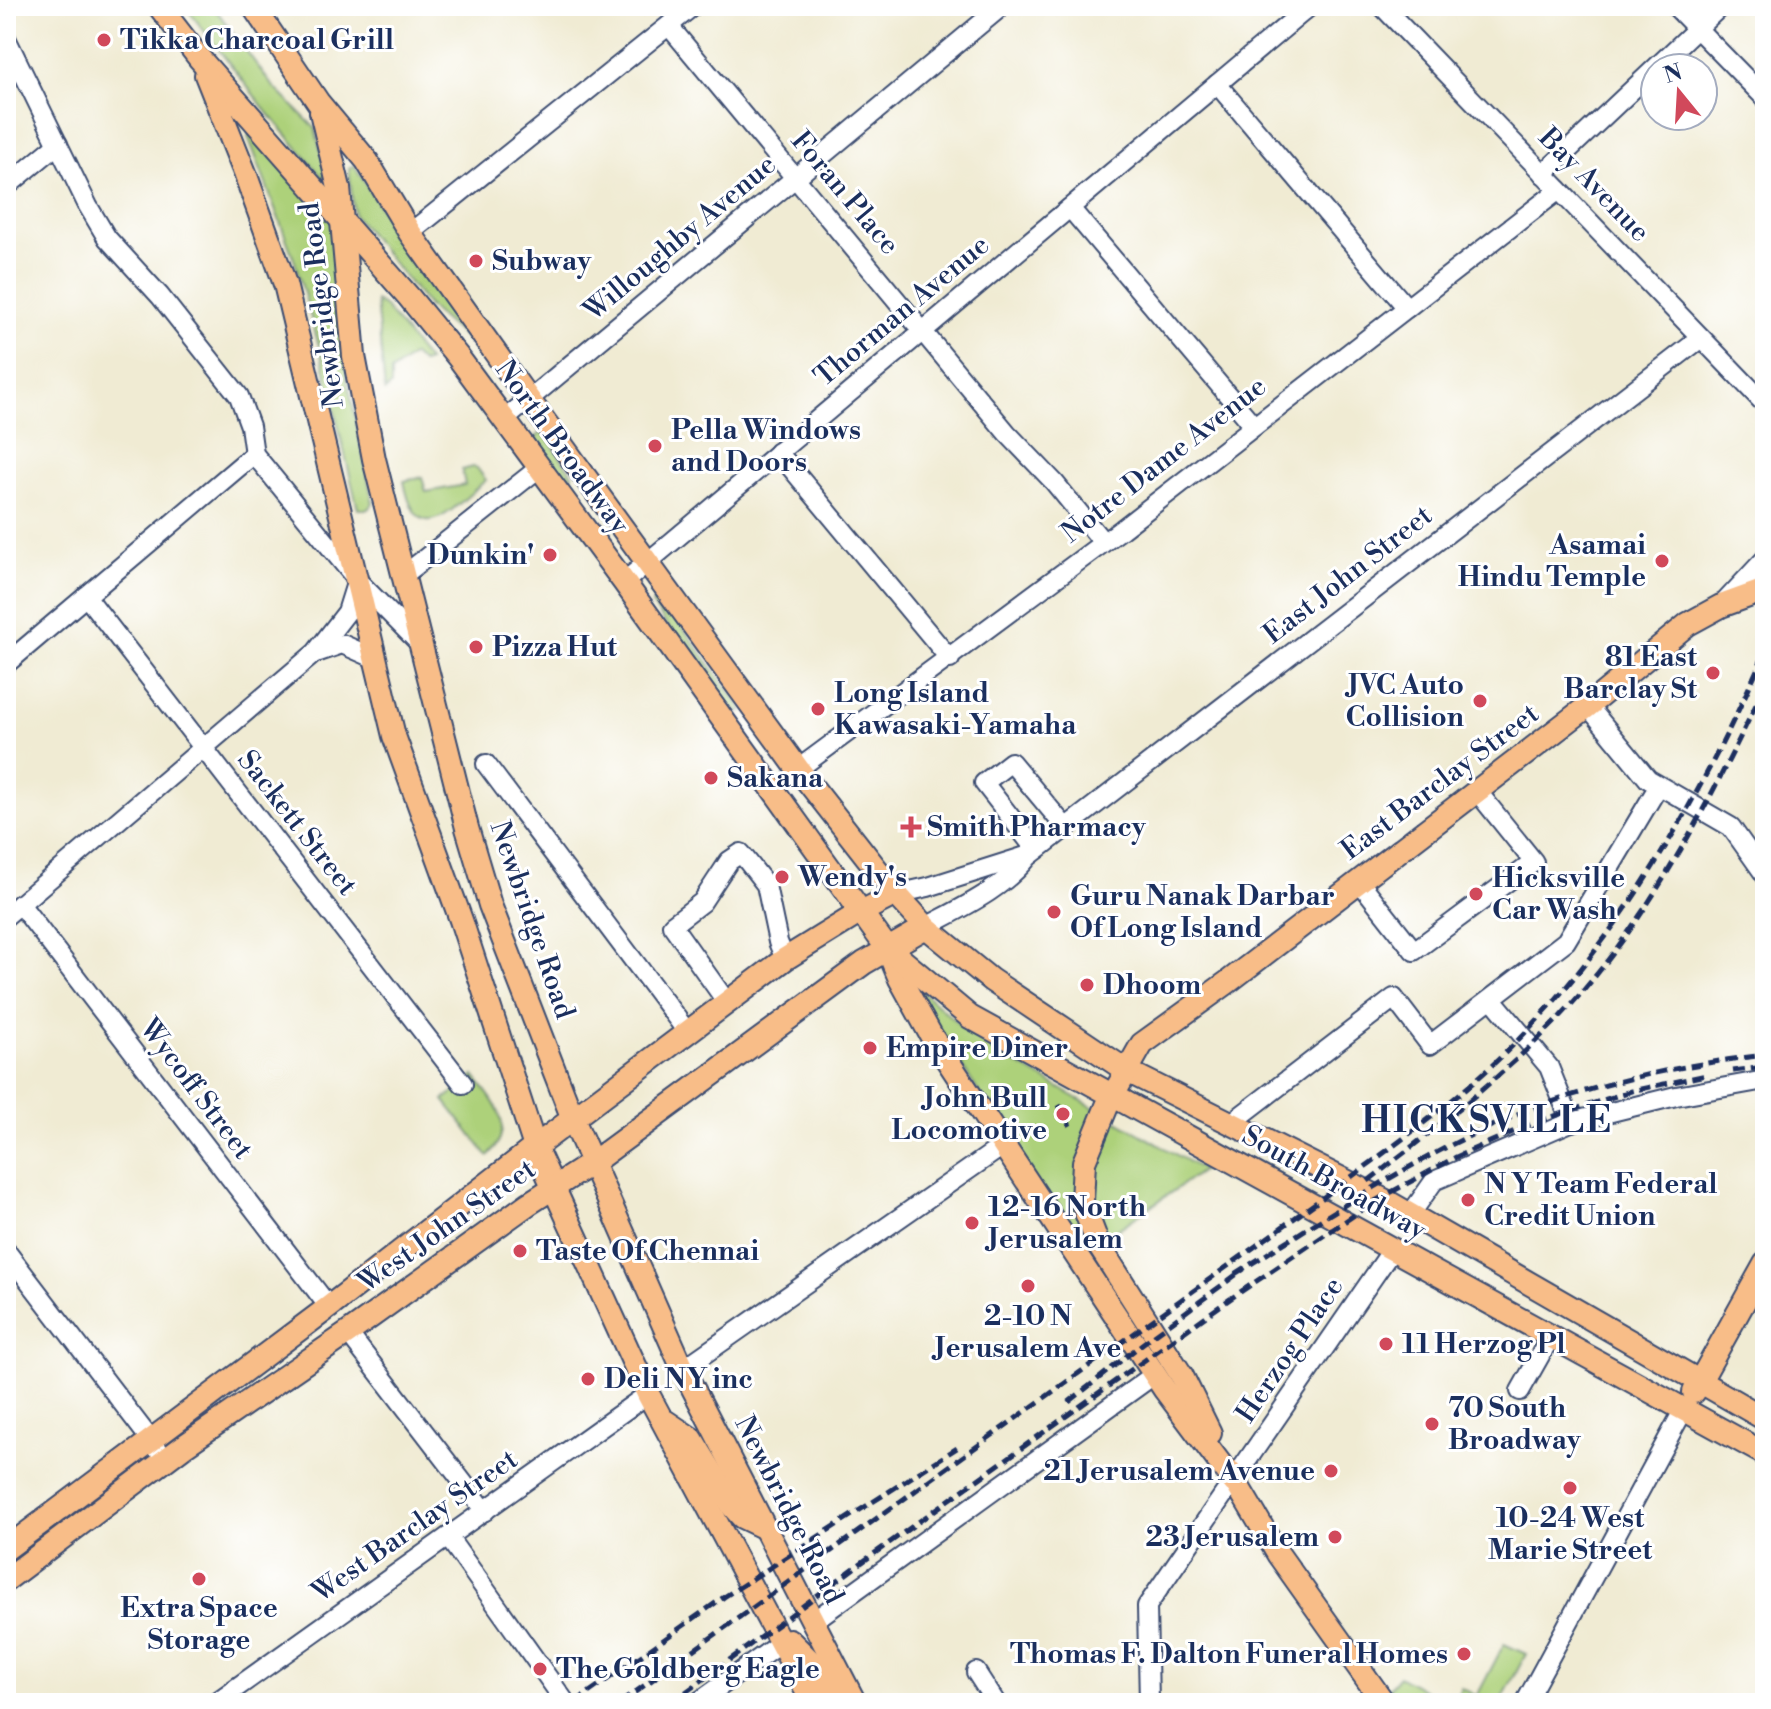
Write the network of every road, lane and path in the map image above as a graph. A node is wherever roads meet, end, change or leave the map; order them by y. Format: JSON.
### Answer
{"nodes":[{"id":1,"x":159,"y":6,"type":"edge"},
{"id":2,"x":253,"y":6,"type":"edge"},
{"id":3,"x":693,"y":6,"type":"edge"},
{"id":4,"x":1002,"y":6,"type":"edge"},
{"id":5,"x":1310,"y":6,"type":"edge"},
{"id":6,"x":1382,"y":6,"type":"edge"},
{"id":7,"x":1675,"y":6,"type":"edge"},
{"id":8,"x":1721,"y":6,"type":"edge"},
{"id":9,"x":669,"y":26,"type":"junction"},
{"id":10,"x":1697,"y":29,"type":"junction"},
{"id":11,"x":6,"y":38,"type":"edge"},
{"id":12,"x":200,"y":59,"type":"junction"},
{"id":13,"x":1217,"y":84,"type":"junction"},
{"id":14,"x":1765,"y":98,"type":"edge"},
{"id":15,"x":318,"y":102,"type":"junction"},
{"id":16,"x":58,"y":144,"type":"junction"},
{"id":17,"x":1543,"y":174,"type":"junction"},
{"id":18,"x":796,"y":178,"type":"junction"},
{"id":19,"x":6,"y":187,"type":"edge"},
{"id":20,"x":1559,"y":190,"type":"junction"},
{"id":21,"x":1070,"y":208,"type":"junction"},
{"id":22,"x":342,"y":223,"type":"junction"},
{"id":23,"x":410,"y":233,"type":"junction"},
{"id":24,"x":1407,"y":308,"type":"junction"},
{"id":25,"x":923,"y":330,"type":"junction"},
{"id":26,"x":1701,"y":338,"type":"junction"},
{"id":27,"x":529,"y":400,"type":"junction"},
{"id":28,"x":1765,"y":404,"type":"edge"},
{"id":29,"x":504,"y":420,"type":"junction"},
{"id":30,"x":1254,"y":426,"type":"junction"},
{"id":31,"x":778,"y":452,"type":"junction"},
{"id":32,"x":254,"y":454,"type":"junction"},
{"id":33,"x":539,"y":468,"type":"junction"},
{"id":34,"x":1103,"y":542,"type":"junction"},
{"id":35,"x":1765,"y":559,"type":"edge"},
{"id":36,"x":647,"y":562,"type":"junction"},
{"id":37,"x":404,"y":575,"type":"junction"},
{"id":38,"x":357,"y":580,"type":"junction"},
{"id":39,"x":624,"y":582,"type":"junction"},
{"id":40,"x":1765,"y":590,"type":"edge"},
{"id":41,"x":86,"y":596,"type":"junction"},
{"id":42,"x":1721,"y":606,"type":"junction"},
{"id":43,"x":421,"y":645,"type":"junction"},
{"id":44,"x":316,"y":652,"type":"junction"},
{"id":45,"x":376,"y":659,"type":"junction"},
{"id":46,"x":950,"y":659,"type":"junction"},
{"id":47,"x":6,"y":664,"type":"edge"},
{"id":48,"x":1588,"y":706,"type":"junction"},
{"id":49,"x":204,"y":749,"type":"junction"},
{"id":50,"x":486,"y":764,"type":"dead end"},
{"id":51,"x":798,"y":769,"type":"junction"},
{"id":52,"x":1658,"y":787,"type":"junction"},
{"id":53,"x":1477,"y":791,"type":"junction"},
{"id":54,"x":1066,"y":828,"type":"junction"},
{"id":55,"x":1032,"y":853,"type":"junction"},
{"id":56,"x":1765,"y":875,"type":"edge"},
{"id":57,"x":1359,"y":881,"type":"junction"},
{"id":58,"x":896,"y":894,"type":"junction"},
{"id":59,"x":10,"y":911,"type":"edge"},
{"id":60,"x":861,"y":912,"type":"junction"},
{"id":61,"x":926,"y":927,"type":"junction"},
{"id":62,"x":887,"y":948,"type":"junction"},
{"id":63,"x":785,"y":959,"type":"junction"},
{"id":64,"x":1492,"y":999,"type":"junction"},
{"id":65,"x":728,"y":1004,"type":"junction"},
{"id":66,"x":688,"y":1033,"type":"junction"},
{"id":67,"x":1127,"y":1071,"type":"junction"},
{"id":68,"x":1765,"y":1080,"type":"edge"},
{"id":69,"x":463,"y":1084,"type":"dead end"},
{"id":70,"x":1112,"y":1095,"type":"junction"},
{"id":71,"x":573,"y":1119,"type":"junction"},
{"id":72,"x":1571,"y":1122,"type":"junction"},
{"id":73,"x":1230,"y":1124,"type":"junction"},
{"id":74,"x":1004,"y":1145,"type":"junction"},
{"id":75,"x":535,"y":1147,"type":"junction"},
{"id":76,"x":592,"y":1163,"type":"junction"},
{"id":77,"x":554,"y":1188,"type":"junction"},
{"id":78,"x":1410,"y":1215,"type":"junction"},
{"id":79,"x":1392,"y":1250,"type":"junction"},
{"id":80,"x":6,"y":1251,"type":"edge"},
{"id":81,"x":1765,"y":1264,"type":"edge"},
{"id":82,"x":329,"y":1307,"type":"junction"},
{"id":83,"x":348,"y":1333,"type":"junction"},
{"id":84,"x":1551,"y":1336,"type":"junction"},
{"id":85,"x":683,"y":1369,"type":"junction"},
{"id":86,"x":1160,"y":1382,"type":"junction"},
{"id":87,"x":1700,"y":1382,"type":"junction"},
{"id":88,"x":1520,"y":1391,"type":"dead end"},
{"id":89,"x":648,"y":1394,"type":"junction"},
{"id":90,"x":1684,"y":1409,"type":"junction"},
{"id":91,"x":1765,"y":1419,"type":"edge"},
{"id":92,"x":662,"y":1420,"type":"junction"},
{"id":93,"x":152,"y":1440,"type":"junction"},
{"id":94,"x":1765,"y":1454,"type":"edge"},
{"id":95,"x":166,"y":1460,"type":"junction"},
{"id":96,"x":1234,"y":1482,"type":"junction"},
{"id":97,"x":485,"y":1511,"type":"junction"},
{"id":98,"x":765,"y":1528,"type":"junction"},
{"id":99,"x":448,"y":1537,"type":"junction"},
{"id":100,"x":6,"y":1549,"type":"edge"},
{"id":101,"x":6,"y":1580,"type":"edge"},
{"id":102,"x":812,"y":1622,"type":"junction"},
{"id":103,"x":782,"y":1642,"type":"junction"},
{"id":104,"x":976,"y":1672,"type":"dead end"},
{"id":105,"x":561,"y":1696,"type":"edge"},
{"id":106,"x":215,"y":1703,"type":"edge"},
{"id":107,"x":697,"y":1703,"type":"edge"},
{"id":108,"x":813,"y":1703,"type":"edge"},
{"id":109,"x":842,"y":1703,"type":"edge"},
{"id":110,"x":855,"y":1703,"type":"edge"},
{"id":111,"x":996,"y":1703,"type":"edge"},
{"id":112,"x":1149,"y":1703,"type":"edge"},
{"id":113,"x":1384,"y":1703,"type":"edge"},
{"id":114,"x":1525,"y":1703,"type":"edge"}],
"edges":[{"from":1,"to":12,"type":"main road","name":"North Broadway"},
{"from":2,"to":15,"type":"main road","name":"North Broadway"},
{"from":3,"to":9,"type":"street"},
{"from":4,"to":18,"type":"street","name":"Willoughby Avenue"},
{"from":5,"to":13,"type":"street","name":"Thorman Avenue"},
{"from":6,"to":17,"type":"street","name":"Bay Avenue"},
{"from":7,"to":10,"type":"street"},
{"from":8,"to":10,"type":"street"},
{"from":9,"to":18,"type":"street","name":"Foran Place"},
{"from":9,"to":23,"type":"street"},
{"from":10,"to":14,"type":"street"},
{"from":10,"to":17,"type":"street"},
{"from":11,"to":16,"type":"street"},
{"from":12,"to":22,"type":"main road","name":"North Broadway"},
{"from":12,"to":38,"type":"main road","name":"Newbridge Road"},
{"from":13,"to":21,"type":"street","name":"Thorman Avenue"},
{"from":13,"to":24,"type":"street"},
{"from":15,"to":22,"type":"main road","name":"Newbridge Road"},
{"from":15,"to":23,"type":"main road","name":"North Broadway"},
{"from":16,"to":19,"type":"street"},
{"from":16,"to":32,"type":"street"},
{"from":17,"to":20,"type":"street","name":"Bay Avenue"},
{"from":18,"to":25,"type":"street","name":"Foran Place"},
{"from":18,"to":27,"type":"street","name":"Willoughby Avenue"},
{"from":20,"to":24,"type":"street","name":"Notre Dame Avenue"},
{"from":20,"to":26,"type":"street","name":"Bay Avenue"},
{"from":21,"to":25,"type":"street","name":"Thorman Avenue"},
{"from":21,"to":30,"type":"street"},
{"from":22,"to":29,"type":"main road","name":"North Broadway"},
{"from":22,"to":37,"type":"main road","name":"Newbridge Road"},
{"from":23,"to":27,"type":"main road","name":"North Broadway"},
{"from":24,"to":30,"type":"street","name":"Notre Dame Avenue"},
{"from":25,"to":31,"type":"street","name":"Thorman Avenue"},
{"from":25,"to":34,"type":"street","name":"Foran Place"},
{"from":26,"to":28,"type":"street","name":"Bay Avenue"},
{"from":26,"to":54,"type":"street","name":"East John Street"},
{"from":27,"to":29,"type":"street","name":"Willoughby Avenue"},
{"from":27,"to":36,"type":"main road","name":"North Broadway"},
{"from":29,"to":33,"type":"main road","name":"North Broadway"},
{"from":30,"to":34,"type":"street","name":"Notre Dame Avenue"},
{"from":31,"to":36,"type":"street","name":"Thorman Avenue"},
{"from":31,"to":46,"type":"street"},
{"from":32,"to":38,"type":"street"},
{"from":32,"to":41,"type":"street"},
{"from":33,"to":37,"type":"street"},
{"from":33,"to":39,"type":"main road","name":"North Broadway"},
{"from":34,"to":46,"type":"street","name":"Notre Dame Avenue"},
{"from":35,"to":42,"type":"street"},
{"from":36,"to":39,"type":"street","name":"Thorman Avenue"},
{"from":36,"to":51,"type":"main road","name":"North Broadway"},
{"from":37,"to":43,"type":"main road","name":"Newbridge Road"},
{"from":38,"to":43,"type":"street"},
{"from":38,"to":44,"type":"street"},
{"from":38,"to":45,"type":"main road","name":"Newbridge Road"},
{"from":39,"to":60,"type":"main road","name":"North Broadway"},
{"from":40,"to":42,"type":"main road","name":"East Barclay Street"},
{"from":41,"to":47,"type":"street"},
{"from":41,"to":49,"type":"street","name":"Sackett Street"},
{"from":42,"to":48,"type":"main road","name":"East Barclay Street"},
{"from":43,"to":71,"type":"main road","name":"Newbridge Road"},
{"from":44,"to":45,"type":"street"},
{"from":44,"to":49,"type":"street"},
{"from":45,"to":75,"type":"main road","name":"Newbridge Road"},
{"from":46,"to":51,"type":"street","name":"Notre Dame Avenue"},
{"from":48,"to":52,"type":"street"},
{"from":48,"to":53,"type":"main road","name":"East Barclay Street"},
{"from":49,"to":59,"type":"street"},
{"from":49,"to":69,"type":"street","name":"Sackett Street"},
{"from":50,"to":66,"type":"street"},
{"from":51,"to":58,"type":"main road","name":"North Broadway"},
{"from":52,"to":56,"type":"street"},
{"from":52,"to":64,"type":"street"},
{"from":53,"to":57,"type":"main road","name":"East Barclay Street"},
{"from":53,"to":57,"type":"street"},
{"from":54,"to":55,"type":"street","name":"East John Street"},
{"from":54,"to":55,"type":"street"},
{"from":55,"to":58,"type":"street","name":"East John Street"},
{"from":55,"to":61,"type":"street","name":"East John Street"},
{"from":57,"to":67,"type":"main road","name":"East Barclay Street"},
{"from":58,"to":60,"type":"main road","name":"West John Street"},
{"from":58,"to":61,"type":"main road","name":"North Broadway"},
{"from":59,"to":82,"type":"street","name":"Wycoff Street"},
{"from":60,"to":62,"type":"main road","name":"North Broadway"},
{"from":60,"to":63,"type":"main road","name":"West John Street"},
{"from":61,"to":62,"type":"main road","name":"West John Street"},
{"from":61,"to":67,"type":"main road","name":"South Broadway"},
{"from":62,"to":70,"type":"main road","name":"South Broadway"},
{"from":62,"to":74,"type":"main road"},
{"from":62,"to":76,"type":"main road","name":"West John Street"},
{"from":63,"to":65,"type":"main road","name":"West John Street"},
{"from":63,"to":65,"type":"street"},
{"from":64,"to":72,"type":"street"},
{"from":64,"to":73,"type":"street"},
{"from":65,"to":66,"type":"main road","name":"West John Street"},
{"from":66,"to":71,"type":"main road","name":"West John Street"},
{"from":67,"to":70,"type":"main road","name":"East Barclay Street"},
{"from":67,"to":73,"type":"main road","name":"South Broadway"},
{"from":68,"to":72,"type":"street"},
{"from":70,"to":79,"type":"main road","name":"South Broadway"},
{"from":70,"to":96,"type":"main road","name":"East Barclay Street"},
{"from":71,"to":75,"type":"main road","name":"West John Street"},
{"from":71,"to":76,"type":"main road","name":"Newbridge Road"},
{"from":72,"to":78,"type":"street"},
{"from":73,"to":78,"type":"main road","name":"South Broadway"},
{"from":74,"to":85,"type":"street"},
{"from":74,"to":86,"type":"main road"},
{"from":75,"to":77,"type":"main road","name":"Newbridge Road"},
{"from":75,"to":82,"type":"main road","name":"West John Street"},
{"from":76,"to":77,"type":"main road","name":"West John Street"},
{"from":76,"to":85,"type":"main road","name":"Newbridge Road"},
{"from":77,"to":83,"type":"main road","name":"West John Street"},
{"from":77,"to":89,"type":"main road","name":"Newbridge Road"},
{"from":78,"to":87,"type":"main road","name":"South Broadway"},
{"from":79,"to":84,"type":"main road","name":"South Broadway"},
{"from":79,"to":96,"type":"street","name":"Herzog Place"},
{"from":80,"to":93,"type":"street"},
{"from":81,"to":87,"type":"main road"},
{"from":82,"to":93,"type":"main road","name":"West John Street"},
{"from":83,"to":95,"type":"main road","name":"West John Street"},
{"from":83,"to":97,"type":"street"},
{"from":84,"to":88,"type":"street"},
{"from":84,"to":90,"type":"main road","name":"South Broadway"},
{"from":85,"to":98,"type":"main road","name":"Newbridge Road"},
{"from":86,"to":96,"type":"main road"},
{"from":86,"to":102,"type":"street"},
{"from":87,"to":90,"type":"main road"},
{"from":87,"to":91,"type":"main road","name":"South Broadway"},
{"from":89,"to":92,"type":"main road","name":"Newbridge Road"},
{"from":89,"to":97,"type":"street","name":"West Barclay Street"},
{"from":90,"to":94,"type":"main road","name":"South Broadway"},
{"from":90,"to":114,"type":"street"},
{"from":92,"to":98,"type":"main road"},
{"from":92,"to":103,"type":"main road","name":"Newbridge Road"},
{"from":93,"to":95,"type":"street"},
{"from":93,"to":100,"type":"main road","name":"West John Street"},
{"from":95,"to":101,"type":"main road","name":"West John Street"},
{"from":96,"to":112,"type":"street","name":"Herzog Place"},
{"from":96,"to":113,"type":"main road"},
{"from":97,"to":99,"type":"street","name":"West Barclay Street"},
{"from":98,"to":102,"type":"main road","name":"Newbridge Road"},
{"from":99,"to":105,"type":"street"},
{"from":99,"to":106,"type":"street","name":"West Barclay Street"},
{"from":102,"to":110,"type":"main road","name":"Newbridge Road"},
{"from":103,"to":107,"type":"street"},
{"from":103,"to":108,"type":"main road","name":"Newbridge Road"},
{"from":103,"to":109,"type":"main road"},
{"from":104,"to":111,"type":"street"}]}
